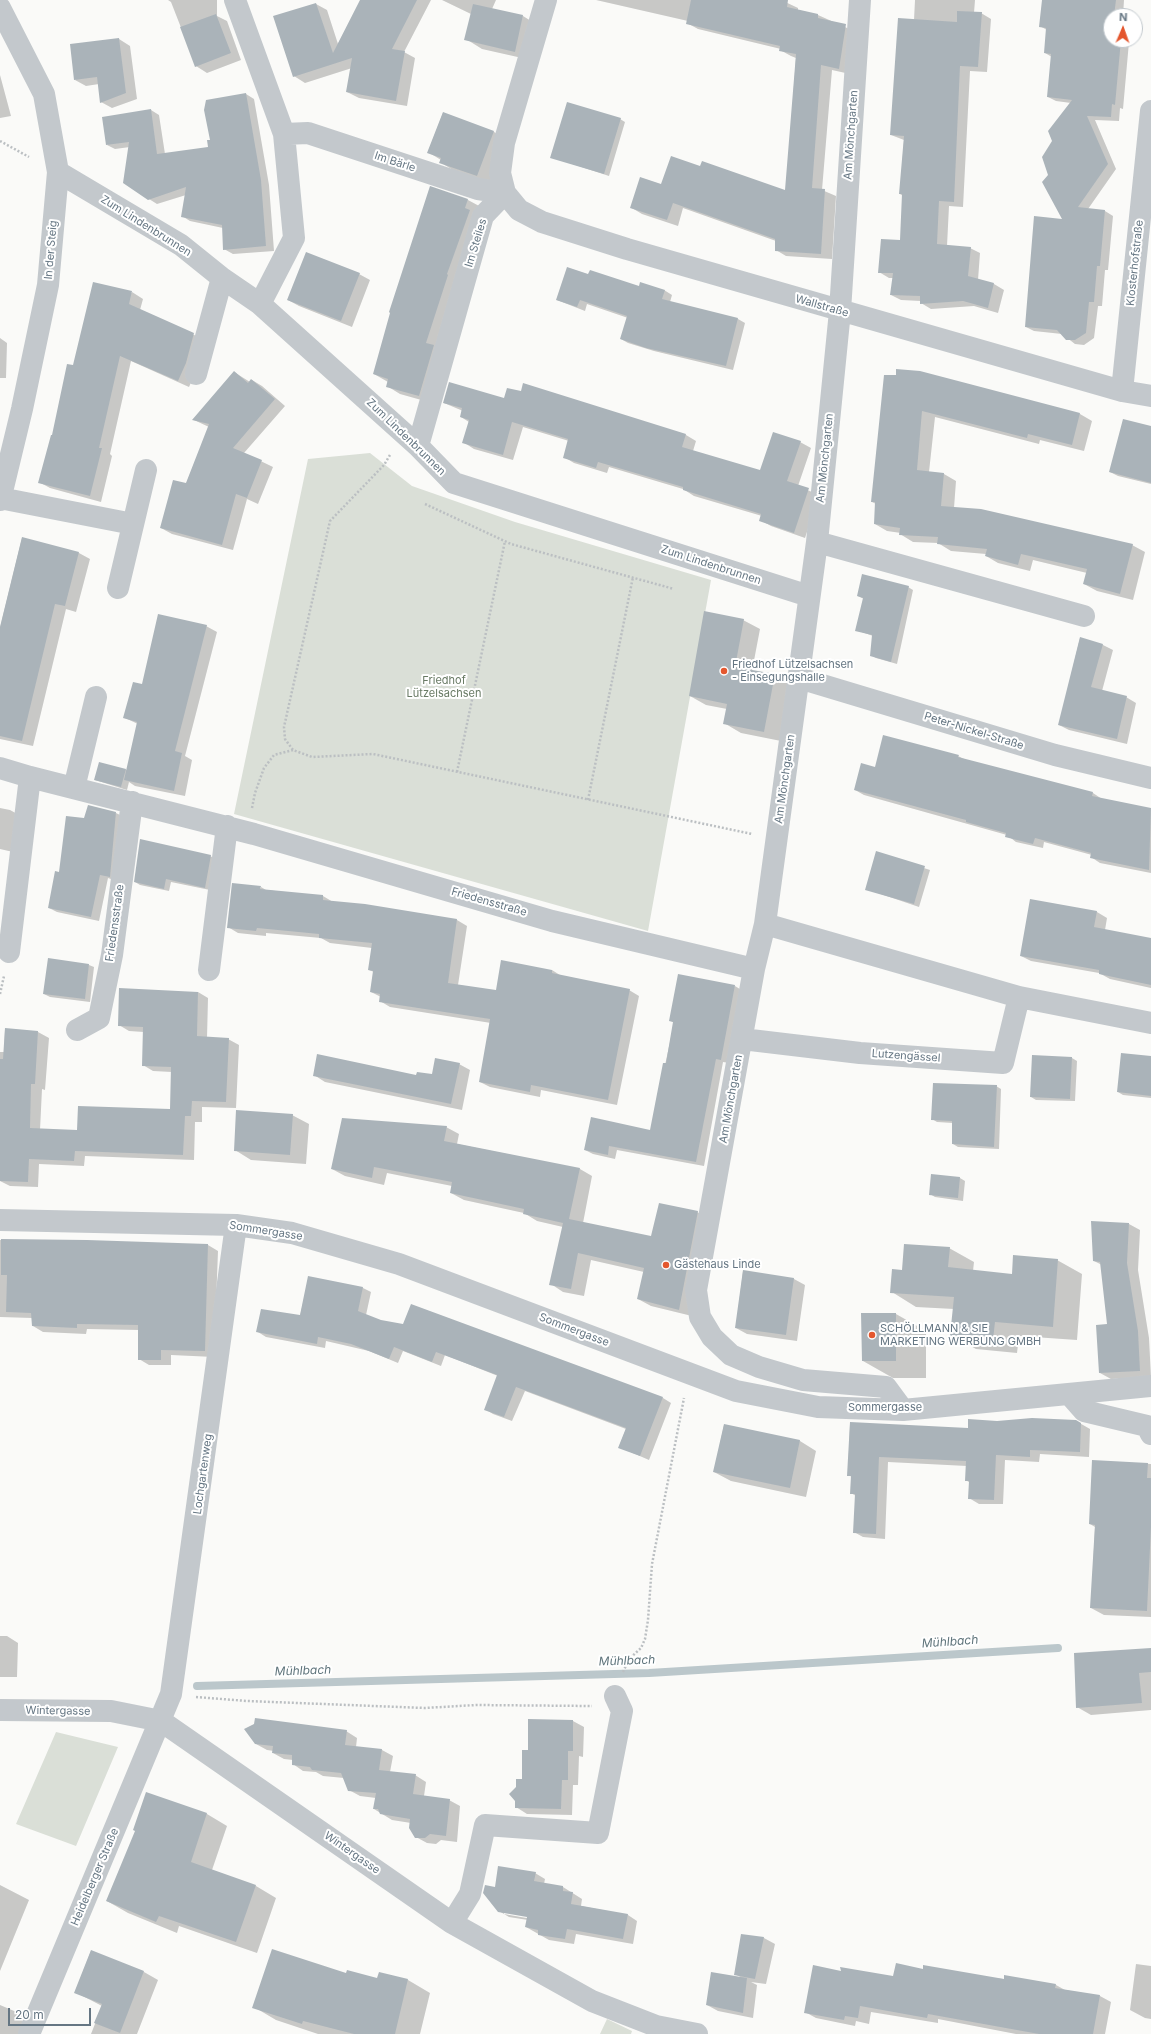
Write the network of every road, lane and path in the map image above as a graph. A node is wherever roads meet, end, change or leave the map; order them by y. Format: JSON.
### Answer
{"nodes":[{"id":1,"x":235,"y":0,"type":"edge"},
{"id":2,"x":546,"y":0,"type":"edge"},
{"id":3,"x":860,"y":0,"type":"edge"},
{"id":4,"x":0,"y":8,"type":"edge"},
{"id":5,"x":1151,"y":111,"type":"edge"},
{"id":6,"x":284,"y":134,"type":"junction"},
{"id":7,"x":58,"y":172,"type":"junction"},
{"id":8,"x":505,"y":193,"type":"junction"},
{"id":9,"x":222,"y":278,"type":"junction"},
{"id":10,"x":260,"y":304,"type":"junction"},
{"id":11,"x":840,"y":311,"type":"junction"},
{"id":12,"x":196,"y":374,"type":"dead end"},
{"id":13,"x":1122,"y":391,"type":"junction"},
{"id":14,"x":1151,"y":396,"type":"edge"},
{"id":15,"x":418,"y":446,"type":"junction"},
{"id":16,"x":384,"y":465,"type":"dead end"},
{"id":17,"x":146,"y":470,"type":"dead end"},
{"id":18,"x":0,"y":499,"type":"edge"},
{"id":19,"x":425,"y":504,"type":"dead end"},
{"id":20,"x":133,"y":524,"type":"junction"},
{"id":21,"x":505,"y":541,"type":"junction"},
{"id":22,"x":817,"y":542,"type":"junction"},
{"id":23,"x":632,"y":577,"type":"junction"},
{"id":24,"x":118,"y":588,"type":"dead end"},
{"id":25,"x":674,"y":589,"type":"dead end"},
{"id":26,"x":809,"y":596,"type":"junction"},
{"id":27,"x":1084,"y":616,"type":"dead end"},
{"id":28,"x":799,"y":678,"type":"junction"},
{"id":29,"x":96,"y":697,"type":"dead end"},
{"id":30,"x":293,"y":750,"type":"junction"},
{"id":31,"x":0,"y":768,"type":"edge"},
{"id":32,"x":457,"y":772,"type":"junction"},
{"id":33,"x":30,"y":777,"type":"junction"},
{"id":34,"x":1151,"y":778,"type":"edge"},
{"id":35,"x":74,"y":788,"type":"junction"},
{"id":36,"x":588,"y":800,"type":"junction"},
{"id":37,"x":132,"y":802,"type":"junction"},
{"id":38,"x":227,"y":826,"type":"junction"},
{"id":39,"x":254,"y":834,"type":"junction"},
{"id":40,"x":777,"y":839,"type":"junction"},
{"id":41,"x":765,"y":924,"type":"junction"},
{"id":42,"x":9,"y":952,"type":"dead end"},
{"id":43,"x":754,"y":969,"type":"junction"},
{"id":44,"x":209,"y":970,"type":"dead end"},
{"id":45,"x":1019,"y":997,"type":"junction"},
{"id":46,"x":1151,"y":1023,"type":"edge"},
{"id":47,"x":77,"y":1030,"type":"dead end"},
{"id":48,"x":742,"y":1039,"type":"junction"},
{"id":49,"x":0,"y":1220,"type":"edge"},
{"id":50,"x":236,"y":1225,"type":"junction"},
{"id":51,"x":692,"y":1375,"type":"junction"},
{"id":52,"x":1151,"y":1386,"type":"edge"},
{"id":53,"x":1069,"y":1394,"type":"junction"},
{"id":54,"x":903,"y":1410,"type":"junction"},
{"id":55,"x":1151,"y":1434,"type":"edge"},
{"id":56,"x":626,"y":1668,"type":"dead end"},
{"id":57,"x":172,"y":1694,"type":"junction"},
{"id":58,"x":615,"y":1696,"type":"joint"},
{"id":59,"x":0,"y":1710,"type":"edge"},
{"id":60,"x":161,"y":1721,"type":"junction"},
{"id":61,"x":452,"y":1923,"type":"junction"},
{"id":62,"x":29,"y":2034,"type":"edge"},
{"id":63,"x":697,"y":2034,"type":"edge"}],
"edges":[{"from":1,"to":6,"type":"street"},
{"from":2,"to":8,"type":"street"},
{"from":3,"to":11,"type":"street","name":"Am Mönchgarten"},
{"from":4,"to":7,"type":"street","name":"In der Steig"},
{"from":5,"to":13,"type":"street","name":"Klosterhofstraße"},
{"from":6,"to":8,"type":"street","name":"Im Bärle"},
{"from":6,"to":10,"type":"street"},
{"from":7,"to":9,"type":"street","name":"Zum Lindenbrunnen"},
{"from":7,"to":18,"type":"street","name":"In der Steig"},
{"from":8,"to":11,"type":"street","name":"Wallstraße"},
{"from":8,"to":15,"type":"street","name":"Im Steiles"},
{"from":9,"to":10,"type":"street","name":"Zum Lindenbrunnen"},
{"from":9,"to":12,"type":"street"},
{"from":10,"to":15,"type":"street","name":"Zum Lindenbrunnen"},
{"from":11,"to":13,"type":"street","name":"Wallstraße"},
{"from":11,"to":22,"type":"street","name":"Am Mönchgarten"},
{"from":13,"to":14,"type":"street","name":"Wallstraße"},
{"from":15,"to":26,"type":"street","name":"Zum Lindenbrunnen"},
{"from":16,"to":30,"type":"path"},
{"from":17,"to":20,"type":"street"},
{"from":18,"to":20,"type":"street","name":"In der Steig"},
{"from":19,"to":21,"type":"path"},
{"from":20,"to":24,"type":"street"},
{"from":21,"to":23,"type":"path"},
{"from":21,"to":32,"type":"path"},
{"from":22,"to":26,"type":"street","name":"Am Mönchgarten"},
{"from":22,"to":27,"type":"street"},
{"from":23,"to":25,"type":"path"},
{"from":23,"to":36,"type":"path"},
{"from":26,"to":28,"type":"street","name":"Am Mönchgarten"},
{"from":28,"to":34,"type":"street","name":"Peter-Nickel-Straße"},
{"from":28,"to":40,"type":"street","name":"Am Mönchgarten"},
{"from":29,"to":35,"type":"street"},
{"from":30,"to":32,"type":"path"},
{"from":30,"to":39,"type":"path"},
{"from":31,"to":33,"type":"street","name":"Friedensstraße"},
{"from":32,"to":36,"type":"path"},
{"from":33,"to":35,"type":"street","name":"Friedensstraße"},
{"from":33,"to":42,"type":"street"},
{"from":35,"to":37,"type":"street","name":"Friedensstraße"},
{"from":36,"to":40,"type":"path"},
{"from":37,"to":38,"type":"street","name":"Friedensstraße"},
{"from":37,"to":47,"type":"street","name":"Friedensstraße"},
{"from":38,"to":39,"type":"street","name":"Friedensstraße"},
{"from":38,"to":44,"type":"street"},
{"from":39,"to":43,"type":"street","name":"Friedensstraße"},
{"from":40,"to":41,"type":"street","name":"Am Mönchgarten"},
{"from":41,"to":43,"type":"street","name":"Am Mönchgarten"},
{"from":41,"to":45,"type":"street"},
{"from":43,"to":48,"type":"street","name":"Am Mönchgarten"},
{"from":45,"to":46,"type":"street"},
{"from":45,"to":48,"type":"street","name":"Lutzengässel"},
{"from":48,"to":54,"type":"street","name":"Am Mönchgarten"},
{"from":49,"to":50,"type":"street","name":"Sommergasse"},
{"from":50,"to":51,"type":"street","name":"Sommergasse"},
{"from":50,"to":57,"type":"street","name":"Lochgartenweg"},
{"from":51,"to":54,"type":"street","name":"Sommergasse"},
{"from":51,"to":56,"type":"path"},
{"from":52,"to":53,"type":"street","name":"Sommergasse"},
{"from":53,"to":54,"type":"street","name":"Sommergasse"},
{"from":53,"to":55,"type":"street"},
{"from":57,"to":58,"type":"path"},
{"from":57,"to":60,"type":"street","name":"Lochgartenweg"},
{"from":58,"to":61,"type":"street"},
{"from":59,"to":60,"type":"street","name":"Wintergasse"},
{"from":60,"to":61,"type":"street","name":"Wintergasse"},
{"from":60,"to":62,"type":"street","name":"Heidelberger Straße"},
{"from":61,"to":63,"type":"street","name":"Wintergasse"}]}
